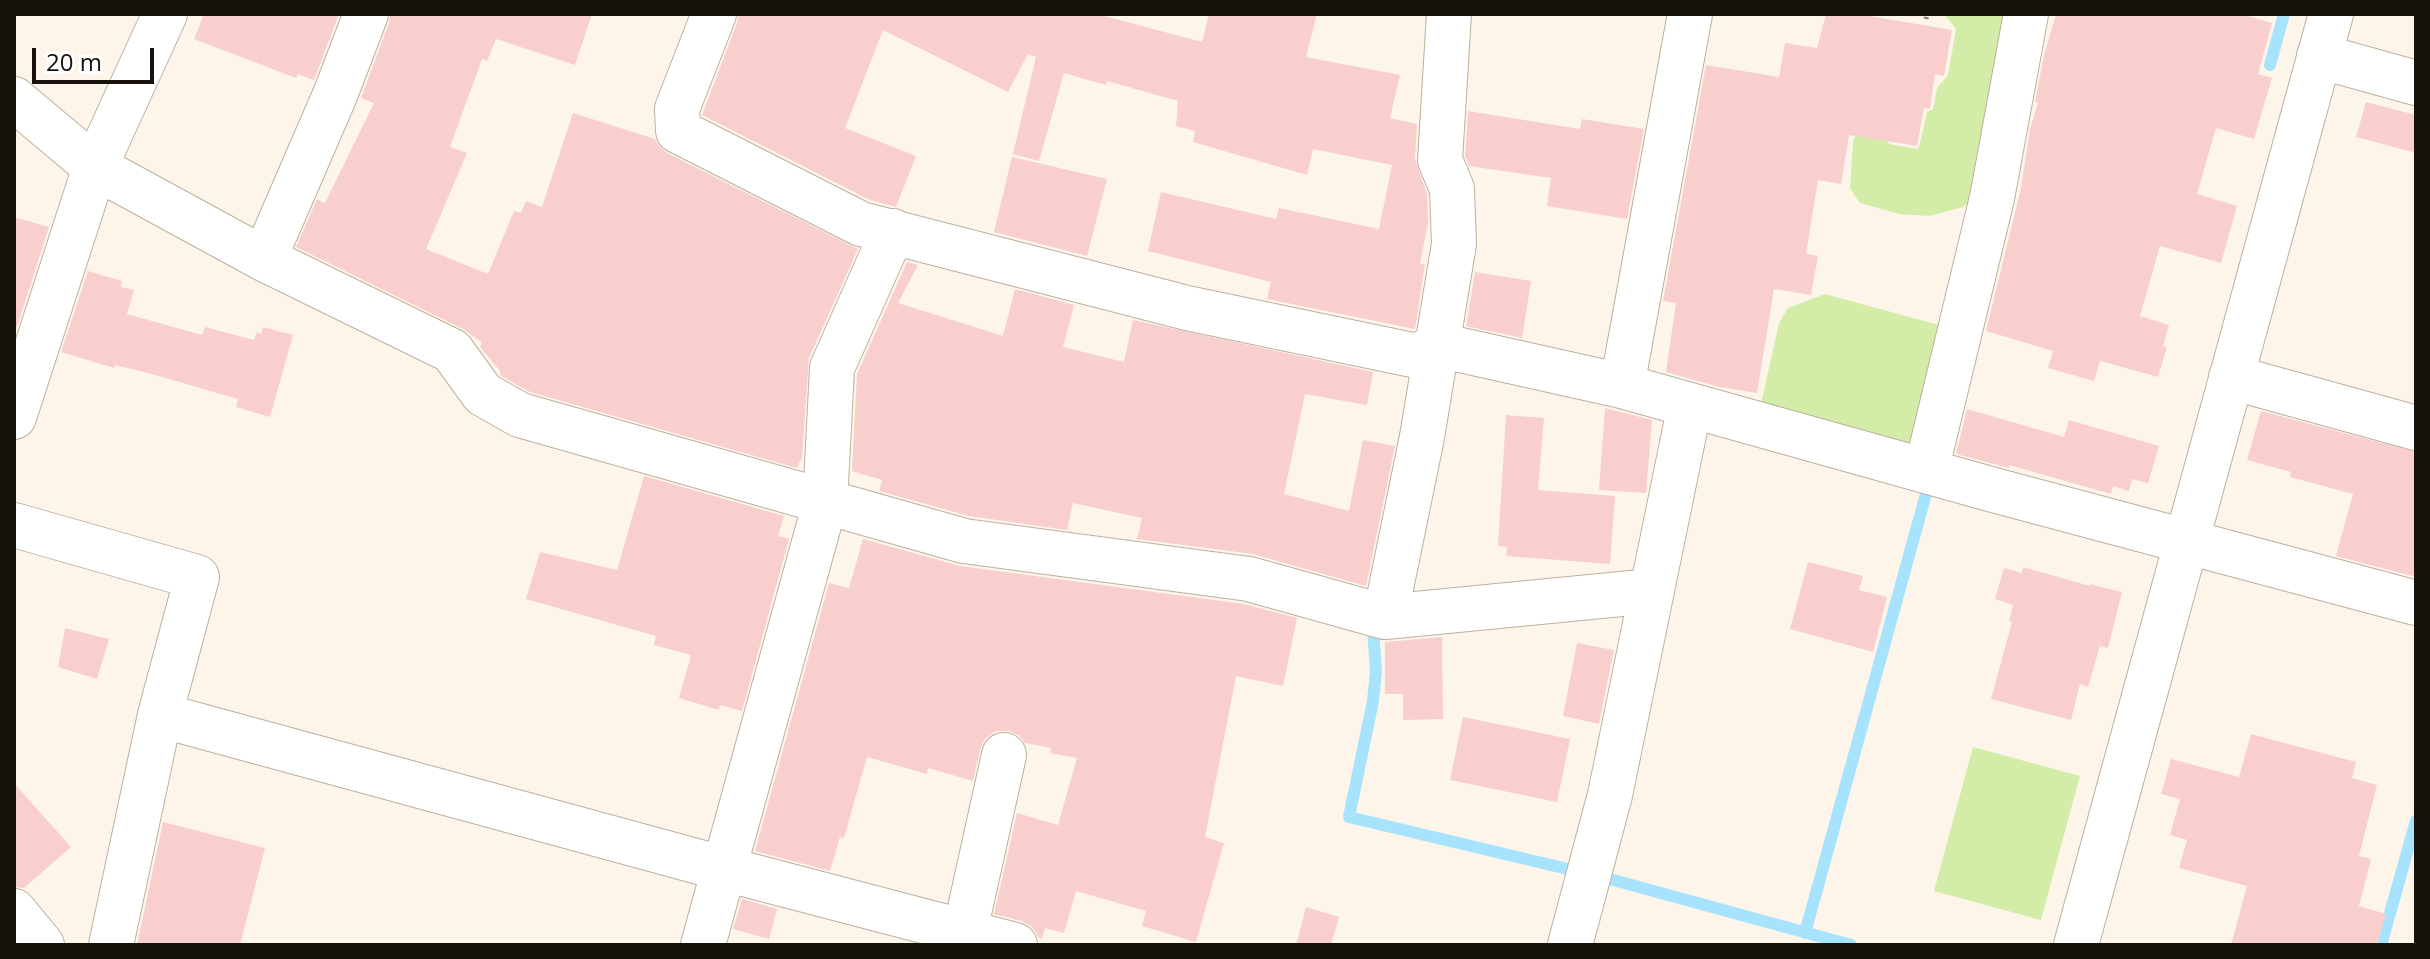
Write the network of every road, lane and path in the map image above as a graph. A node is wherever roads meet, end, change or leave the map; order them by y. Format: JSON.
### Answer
{"nodes":[{"id":1,"x":165,"y":14,"type":"edge"},
{"id":2,"x":366,"y":14,"type":"edge"},
{"id":3,"x":714,"y":14,"type":"edge"},
{"id":4,"x":1449,"y":14,"type":"edge"},
{"id":5,"x":1690,"y":14,"type":"edge"},
{"id":6,"x":2026,"y":14,"type":"edge"},
{"id":7,"x":2331,"y":14,"type":"edge"},
{"id":8,"x":2319,"y":56,"type":"junction"},
{"id":9,"x":2416,"y":83,"type":"edge"},
{"id":10,"x":14,"y":99,"type":"edge"},
{"id":11,"x":95,"y":167,"type":"junction"},
{"id":12,"x":893,"y":231,"type":"junction"},
{"id":13,"x":264,"y":259,"type":"junction"},
{"id":14,"x":1438,"y":345,"type":"junction"},
{"id":15,"x":2231,"y":377,"type":"junction"},
{"id":16,"x":1622,"y":386,"type":"junction"},
{"id":17,"x":1690,"y":405,"type":"junction"},
{"id":18,"x":14,"y":417,"type":"edge"},
{"id":19,"x":2416,"y":428,"type":"edge"},
{"id":20,"x":1926,"y":471,"type":"junction"},
{"id":21,"x":825,"y":503,"type":"junction"},
{"id":22,"x":14,"y":525,"type":"edge"},
{"id":23,"x":2186,"y":541,"type":"junction"},
{"id":24,"x":1652,"y":591,"type":"junction"},
{"id":25,"x":2416,"y":603,"type":"edge"},
{"id":26,"x":1385,"y":617,"type":"junction"},
{"id":27,"x":160,"y":715,"type":"junction"},
{"id":28,"x":1004,"y":755,"type":"dead end"},
{"id":29,"x":725,"y":869,"type":"junction"},
{"id":30,"x":14,"y":911,"type":"edge"},
{"id":31,"x":965,"y":931,"type":"junction"},
{"id":32,"x":42,"y":945,"type":"edge"},
{"id":33,"x":111,"y":945,"type":"edge"},
{"id":34,"x":703,"y":945,"type":"edge"},
{"id":35,"x":1015,"y":945,"type":"edge"},
{"id":36,"x":1570,"y":945,"type":"edge"},
{"id":37,"x":2076,"y":945,"type":"edge"}],
"edges":[{"from":1,"to":11,"type":"street"},
{"from":2,"to":13,"type":"street"},
{"from":3,"to":12,"type":"street"},
{"from":4,"to":14,"type":"street"},
{"from":5,"to":16,"type":"street"},
{"from":6,"to":20,"type":"street"},
{"from":7,"to":8,"type":"street"},
{"from":8,"to":9,"type":"street"},
{"from":8,"to":15,"type":"street"},
{"from":10,"to":11,"type":"street"},
{"from":11,"to":13,"type":"street"},
{"from":11,"to":18,"type":"street"},
{"from":12,"to":14,"type":"street"},
{"from":12,"to":21,"type":"street"},
{"from":13,"to":21,"type":"street"},
{"from":14,"to":16,"type":"street"},
{"from":14,"to":26,"type":"street"},
{"from":15,"to":19,"type":"street"},
{"from":15,"to":23,"type":"street"},
{"from":16,"to":17,"type":"street"},
{"from":17,"to":20,"type":"street"},
{"from":17,"to":24,"type":"street"},
{"from":20,"to":23,"type":"street"},
{"from":21,"to":26,"type":"street"},
{"from":21,"to":29,"type":"street"},
{"from":22,"to":27,"type":"street"},
{"from":23,"to":25,"type":"street"},
{"from":23,"to":37,"type":"street"},
{"from":24,"to":26,"type":"street"},
{"from":24,"to":36,"type":"street"},
{"from":27,"to":29,"type":"street"},
{"from":27,"to":33,"type":"street"},
{"from":28,"to":31,"type":"street"},
{"from":29,"to":31,"type":"street"},
{"from":29,"to":34,"type":"street"},
{"from":30,"to":32,"type":"street"},
{"from":31,"to":35,"type":"street"}]}
